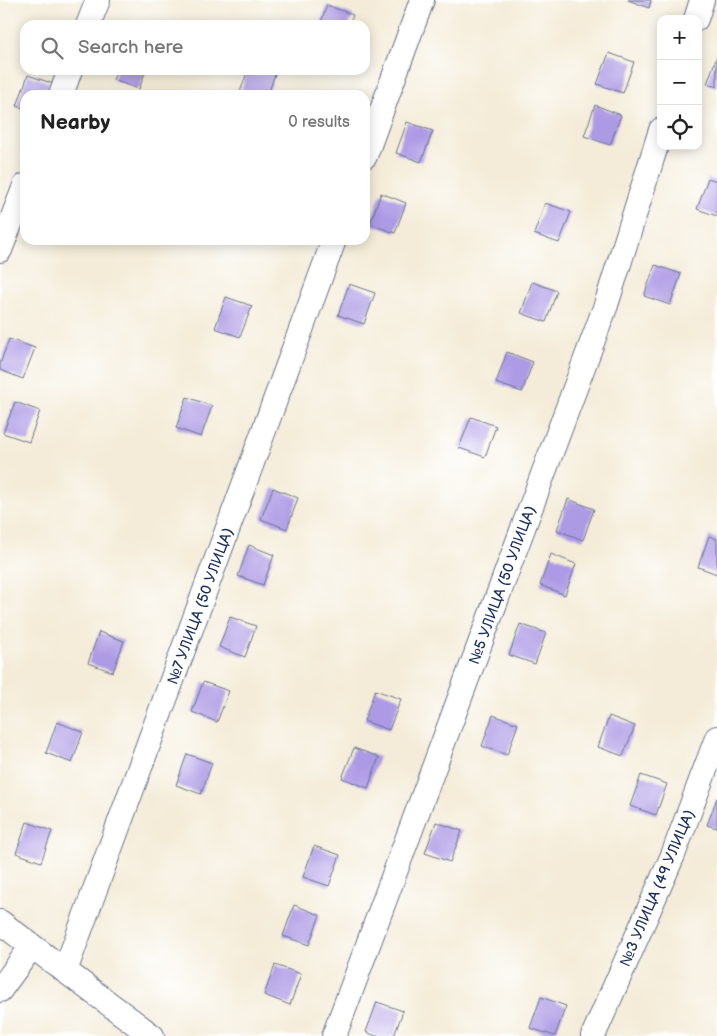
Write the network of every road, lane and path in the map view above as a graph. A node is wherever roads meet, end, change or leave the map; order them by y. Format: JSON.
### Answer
{"nodes":[{"id":1,"x":98,"y":0,"type":"edge"},
{"id":2,"x":422,"y":0,"type":"edge"},
{"id":3,"x":702,"y":0,"type":"edge"},
{"id":4,"x":697,"y":15,"type":"edge"},
{"id":5,"x":90,"y":20,"type":"edge"},
{"id":6,"x":68,"y":75,"type":"edge"},
{"id":7,"x":63,"y":90,"type":"edge"},
{"id":8,"x":370,"y":142,"type":"edge"},
{"id":9,"x":657,"y":143,"type":"edge"},
{"id":10,"x":20,"y":199,"type":"edge"},
{"id":11,"x":332,"y":245,"type":"edge"},
{"id":12,"x":0,"y":250,"type":"edge"},
{"id":13,"x":717,"y":738,"type":"edge"},
{"id":14,"x":0,"y":922,"type":"edge"},
{"id":15,"x":32,"y":946,"type":"junction"},
{"id":16,"x":65,"y":971,"type":"junction"},
{"id":17,"x":0,"y":990,"type":"edge"},
{"id":18,"x":152,"y":1036,"type":"edge"},
{"id":19,"x":334,"y":1036,"type":"edge"},
{"id":20,"x":593,"y":1036,"type":"edge"}],
"edges":[{"from":1,"to":5,"type":"street"},
{"from":2,"to":8,"type":"street"},
{"from":3,"to":4,"type":"street"},
{"from":6,"to":7,"type":"street"},
{"from":9,"to":19,"type":"street","name":"№5 УЛИЦА (50 УЛИЦА)"},
{"from":10,"to":12,"type":"street"},
{"from":11,"to":16,"type":"street","name":"№7 УЛИЦА (50 УЛИЦА)"},
{"from":13,"to":20,"type":"street","name":"№3 УЛИЦА (49 УЛИЦА)"},
{"from":14,"to":15,"type":"street"},
{"from":15,"to":16,"type":"street"},
{"from":15,"to":17,"type":"street"},
{"from":16,"to":18,"type":"street"}]}
